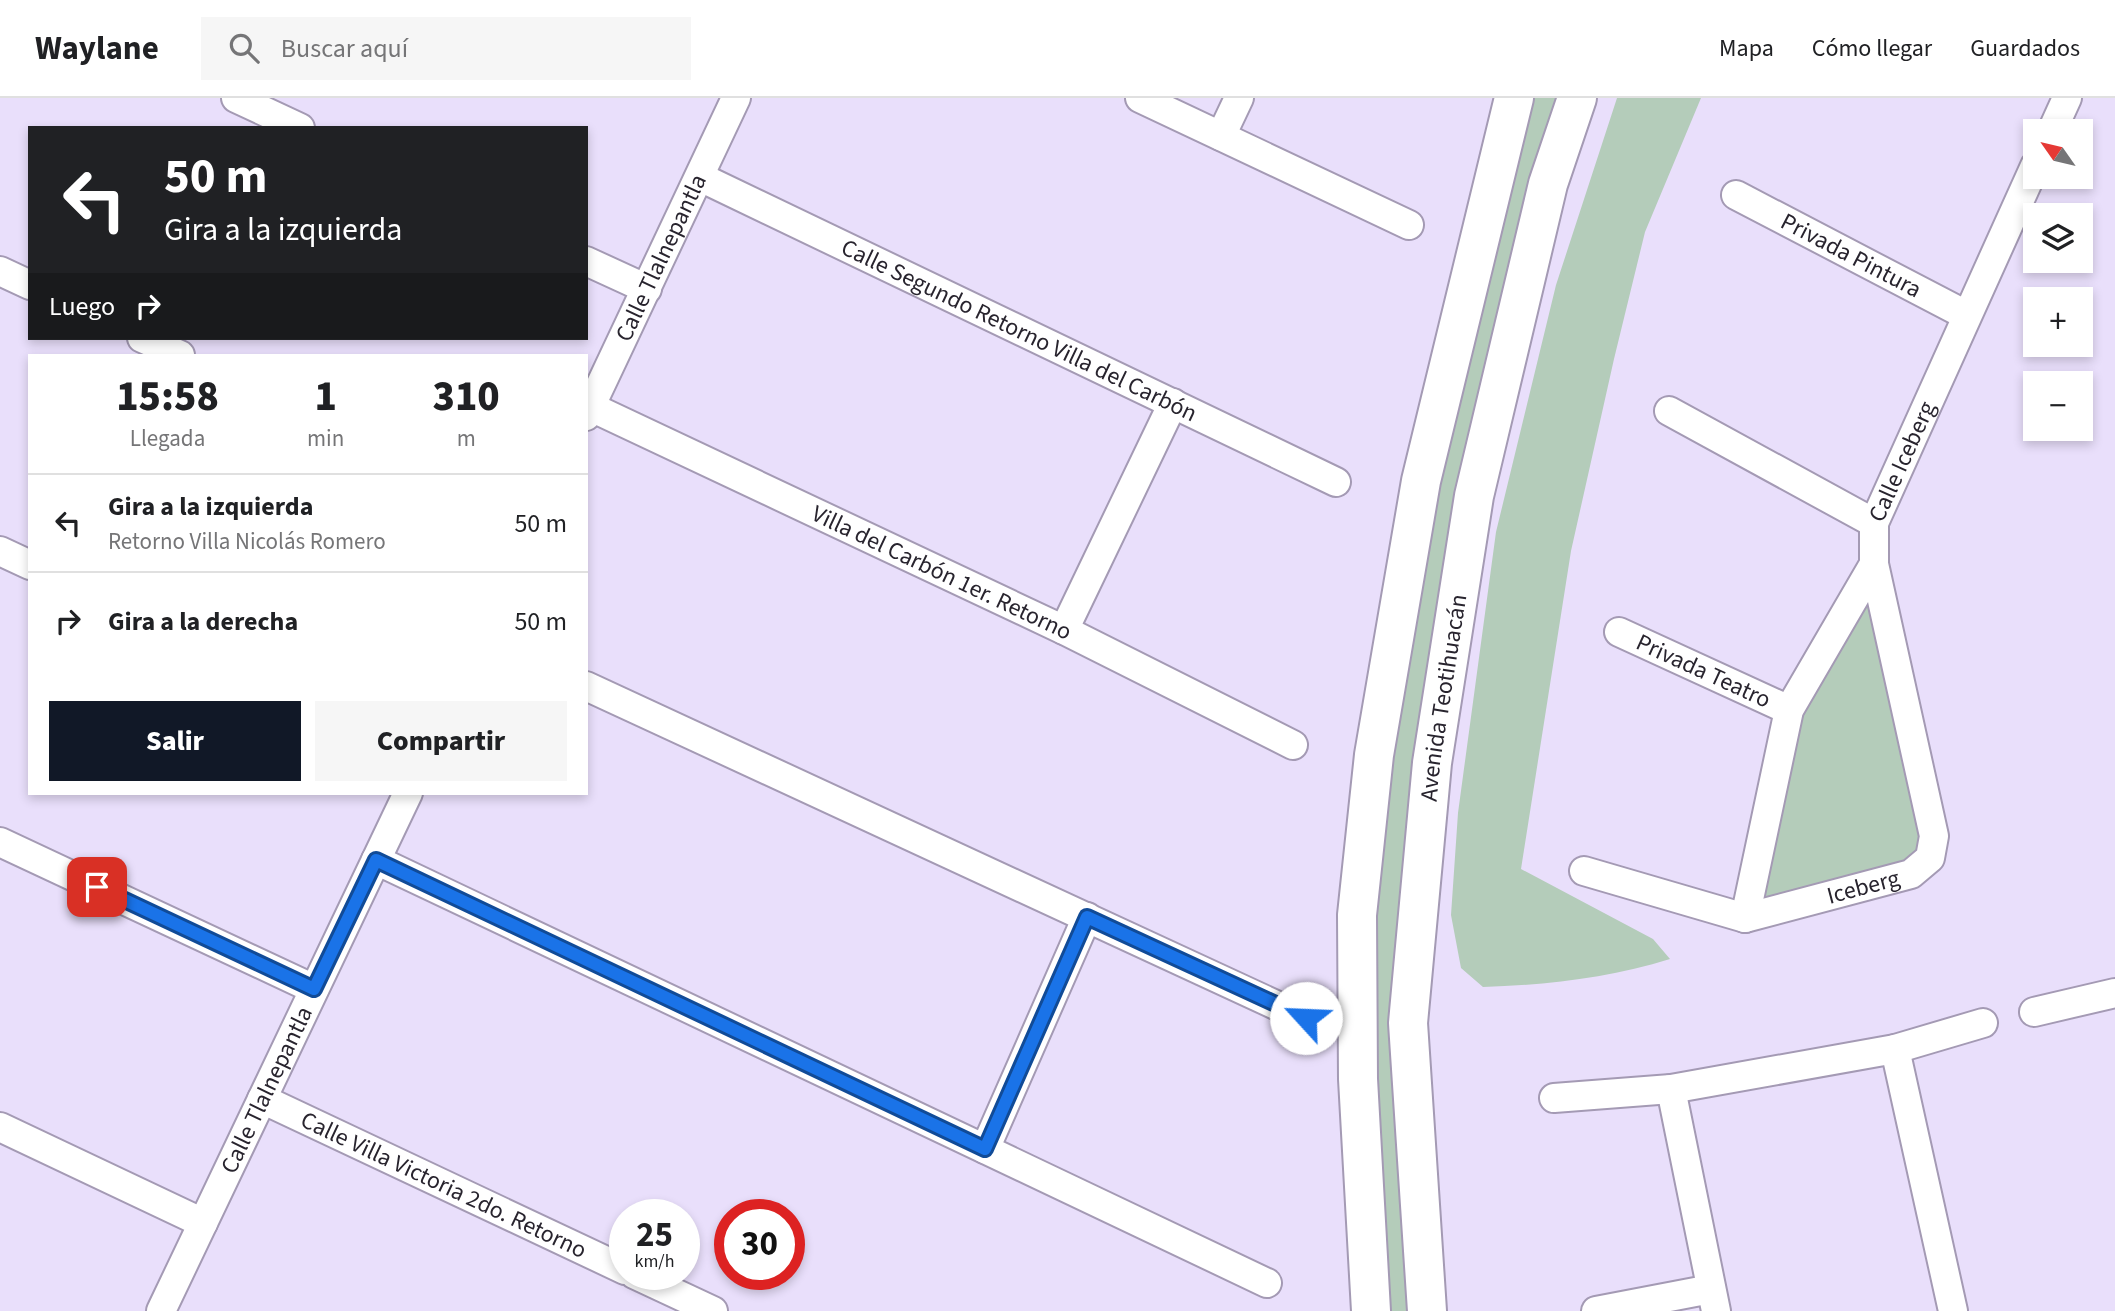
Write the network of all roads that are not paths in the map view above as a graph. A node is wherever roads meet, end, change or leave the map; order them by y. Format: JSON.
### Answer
{"nodes":[{"id":1,"x":236,"y":98,"type":"edge"},
{"id":2,"x":736,"y":98,"type":"edge"},
{"id":3,"x":1140,"y":98,"type":"edge"},
{"id":4,"x":1239,"y":98,"type":"edge"},
{"id":5,"x":1514,"y":98,"type":"edge"},
{"id":6,"x":1577,"y":98,"type":"edge"},
{"id":7,"x":2067,"y":98,"type":"edge"},
{"id":8,"x":2057,"y":119,"type":"edge"},
{"id":9,"x":296,"y":126,"type":"edge"},
{"id":10,"x":1221,"y":136,"type":"junction"},
{"id":11,"x":700,"y":177,"type":"junction"},
{"id":12,"x":2024,"y":189,"type":"edge"},
{"id":13,"x":1736,"y":195,"type":"dead end"},
{"id":14,"x":1409,"y":225,"type":"dead end"},
{"id":15,"x":588,"y":262,"type":"edge"},
{"id":16,"x":0,"y":271,"type":"edge"},
{"id":17,"x":28,"y":284,"type":"edge"},
{"id":18,"x":647,"y":289,"type":"junction"},
{"id":19,"x":1966,"y":315,"type":"junction"},
{"id":20,"x":146,"y":340,"type":"edge"},
{"id":21,"x":178,"y":354,"type":"edge"},
{"id":22,"x":1173,"y":403,"type":"junction"},
{"id":23,"x":588,"y":411,"type":"edge"},
{"id":24,"x":1669,"y":411,"type":"dead end"},
{"id":25,"x":1336,"y":482,"type":"dead end"},
{"id":26,"x":1874,"y":523,"type":"junction"},
{"id":27,"x":0,"y":551,"type":"edge"},
{"id":28,"x":28,"y":564,"type":"edge"},
{"id":29,"x":1874,"y":564,"type":"junction"},
{"id":30,"x":1063,"y":630,"type":"junction"},
{"id":31,"x":1619,"y":632,"type":"dead end"},
{"id":32,"x":588,"y":687,"type":"edge"},
{"id":33,"x":1789,"y":710,"type":"junction"},
{"id":34,"x":1293,"y":745,"type":"dead end"},
{"id":35,"x":407,"y":795,"type":"edge"},
{"id":36,"x":0,"y":842,"type":"edge"},
{"id":37,"x":376,"y":860,"type":"junction"},
{"id":38,"x":1584,"y":872,"type":"dead end"},
{"id":39,"x":1087,"y":917,"type":"junction"},
{"id":40,"x":1745,"y":918,"type":"junction"},
{"id":41,"x":314,"y":989,"type":"junction"},
{"id":42,"x":2115,"y":993,"type":"edge"},
{"id":43,"x":2034,"y":1012,"type":"dead end"},
{"id":44,"x":1306,"y":1018,"type":"dead end"},
{"id":45,"x":1983,"y":1023,"type":"dead end"},
{"id":46,"x":1895,"y":1049,"type":"junction"},
{"id":47,"x":1671,"y":1088,"type":"junction"},
{"id":48,"x":1554,"y":1098,"type":"dead end"},
{"id":49,"x":262,"y":1099,"type":"junction"},
{"id":50,"x":0,"y":1126,"type":"edge"},
{"id":51,"x":985,"y":1149,"type":"junction"},
{"id":52,"x":203,"y":1223,"type":"junction"},
{"id":53,"x":609,"y":1262,"type":"edge"},
{"id":54,"x":1266,"y":1283,"type":"dead end"},
{"id":55,"x":668,"y":1290,"type":"edge"},
{"id":56,"x":1714,"y":1300,"type":"edge"},
{"id":57,"x":1428,"y":1306,"type":"edge"},
{"id":58,"x":161,"y":1311,"type":"edge"},
{"id":59,"x":713,"y":1311,"type":"edge"},
{"id":60,"x":1371,"y":1311,"type":"edge"},
{"id":61,"x":1596,"y":1311,"type":"edge"},
{"id":62,"x":1953,"y":1311,"type":"edge"}],
"edges":[{"from":1,"to":9,"type":"street"},
{"from":2,"to":11,"type":"street","name":"Calle Tlalnepantla"},
{"from":3,"to":10,"type":"street"},
{"from":4,"to":10,"type":"street"},
{"from":5,"to":60,"type":"main road"},
{"from":6,"to":57,"type":"main road","name":"Avenida Teotihuacán"},
{"from":7,"to":8,"type":"street"},
{"from":10,"to":14,"type":"street"},
{"from":11,"to":18,"type":"street","name":"Calle Tlalnepantla"},
{"from":11,"to":22,"type":"street","name":"Calle Segundo Retorno Villa del Carbón"},
{"from":12,"to":19,"type":"street","name":"Calle Iceberg"},
{"from":13,"to":19,"type":"street","name":"Privada Pintura"},
{"from":15,"to":18,"type":"street"},
{"from":16,"to":17,"type":"street"},
{"from":18,"to":23,"type":"street","name":"Calle Tlalnepantla"},
{"from":19,"to":26,"type":"street","name":"Calle Iceberg"},
{"from":20,"to":21,"type":"street"},
{"from":22,"to":25,"type":"street","name":"Calle Segundo Retorno Villa del Carbón"},
{"from":22,"to":30,"type":"street"},
{"from":23,"to":30,"type":"street","name":"Villa del Carbón 1er. Retorno"},
{"from":24,"to":26,"type":"street"},
{"from":26,"to":29,"type":"street","name":"Calle Iceberg"},
{"from":27,"to":28,"type":"street"},
{"from":29,"to":33,"type":"street"},
{"from":29,"to":40,"type":"street","name":"Iceberg"},
{"from":30,"to":34,"type":"street","name":"Villa del Carbón 1er. Retorno"},
{"from":31,"to":33,"type":"street","name":"Privada Teatro"},
{"from":32,"to":39,"type":"street"},
{"from":33,"to":40,"type":"street"},
{"from":35,"to":37,"type":"street","name":"Calle Tlalnepantla"},
{"from":36,"to":41,"type":"street"},
{"from":37,"to":41,"type":"street","name":"Calle Tlalnepantla"},
{"from":37,"to":51,"type":"street"},
{"from":38,"to":40,"type":"street"},
{"from":39,"to":44,"type":"street"},
{"from":39,"to":51,"type":"street"},
{"from":41,"to":49,"type":"street","name":"Calle Tlalnepantla"},
{"from":42,"to":43,"type":"street"},
{"from":45,"to":46,"type":"street"},
{"from":46,"to":47,"type":"street"},
{"from":46,"to":62,"type":"street"},
{"from":47,"to":48,"type":"street"},
{"from":47,"to":56,"type":"street"},
{"from":49,"to":52,"type":"street","name":"Calle Tlalnepantla"},
{"from":49,"to":53,"type":"street","name":"Calle Villa Victoria 2do. Retorno"},
{"from":50,"to":52,"type":"street"},
{"from":51,"to":54,"type":"street"},
{"from":52,"to":58,"type":"street","name":"Calle Tlalnepantla"},
{"from":55,"to":59,"type":"street"},
{"from":56,"to":61,"type":"street"}]}
